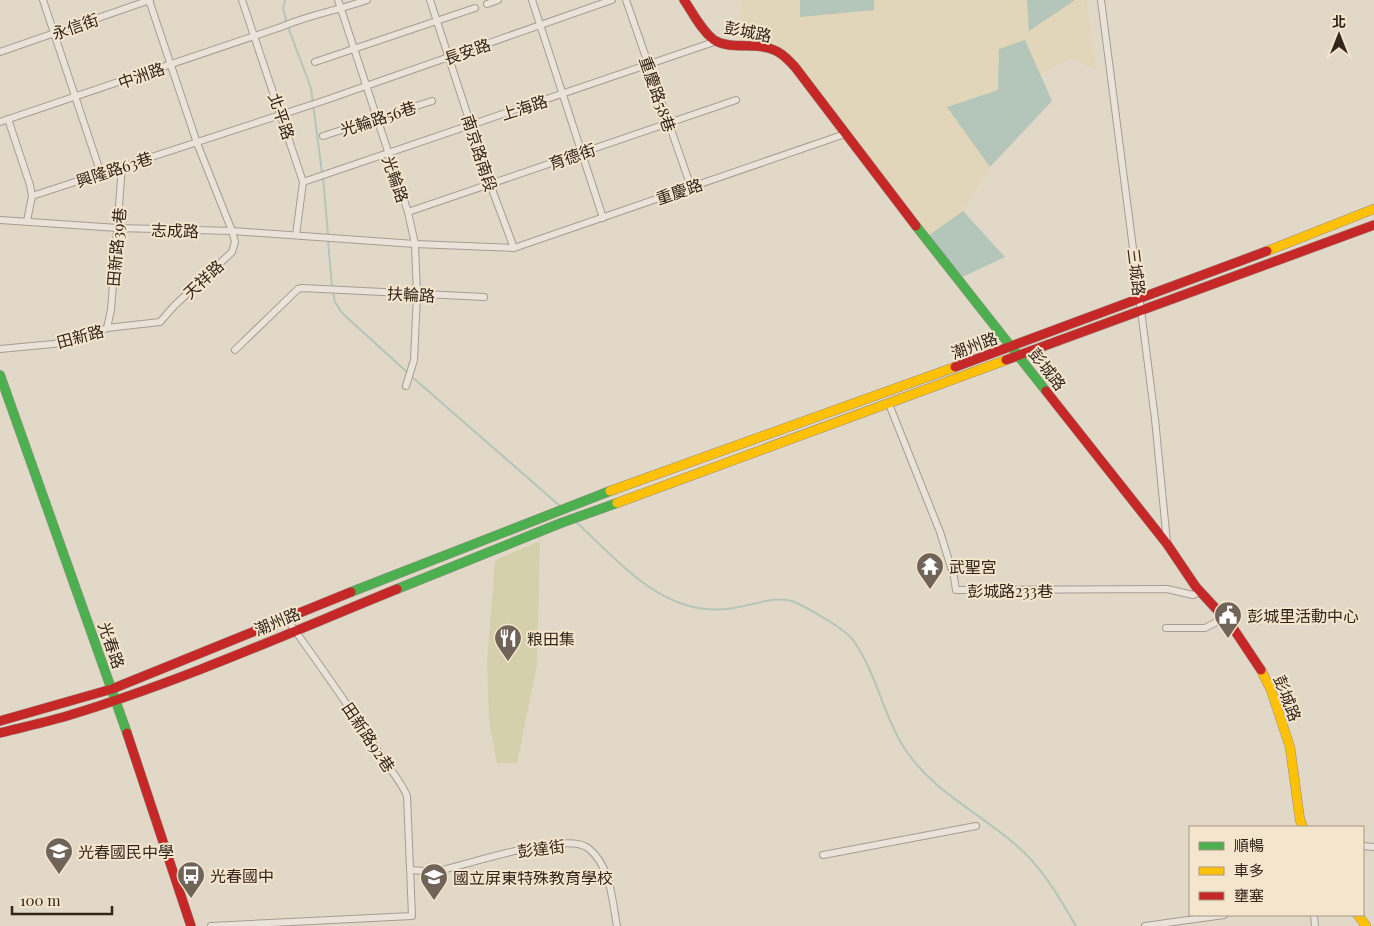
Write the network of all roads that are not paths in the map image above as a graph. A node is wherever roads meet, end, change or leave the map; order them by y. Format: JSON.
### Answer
{"nodes":[{"id":1,"x":43,"y":0,"type":"edge"},
{"id":2,"x":149,"y":0,"type":"edge"},
{"id":3,"x":242,"y":0,"type":"edge"},
{"id":4,"x":338,"y":0,"type":"edge"},
{"id":5,"x":367,"y":0,"type":"edge"},
{"id":6,"x":430,"y":0,"type":"edge"},
{"id":7,"x":498,"y":0,"type":"edge"},
{"id":8,"x":532,"y":0,"type":"edge"},
{"id":9,"x":612,"y":0,"type":"edge"},
{"id":10,"x":626,"y":0,"type":"edge"},
{"id":11,"x":684,"y":0,"type":"edge"},
{"id":12,"x":1101,"y":0,"type":"edge"},
{"id":13,"x":487,"y":4,"type":"dead end"},
{"id":14,"x":475,"y":8,"type":"dead end"},
{"id":15,"x":341,"y":9,"type":"junction"},
{"id":16,"x":436,"y":21,"type":"junction"},
{"id":17,"x":540,"y":25,"type":"junction"},
{"id":18,"x":55,"y":33,"type":"junction"},
{"id":19,"x":254,"y":36,"type":"junction"},
{"id":20,"x":717,"y":41,"type":"junction"},
{"id":21,"x":354,"y":48,"type":"junction"},
{"id":22,"x":0,"y":52,"type":"edge"},
{"id":23,"x":449,"y":57,"type":"junction"},
{"id":24,"x":315,"y":62,"type":"dead end"},
{"id":25,"x":170,"y":64,"type":"junction"},
{"id":26,"x":648,"y":65,"type":"junction"},
{"id":27,"x":367,"y":86,"type":"junction"},
{"id":28,"x":562,"y":94,"type":"junction"},
{"id":29,"x":76,"y":96,"type":"junction"},
{"id":30,"x":736,"y":100,"type":"dead end"},
{"id":31,"x":432,"y":101,"type":"dead end"},
{"id":32,"x":282,"y":114,"type":"junction"},
{"id":33,"x":8,"y":119,"type":"junction"},
{"id":34,"x":377,"y":119,"type":"junction"},
{"id":35,"x":0,"y":122,"type":"edge"},
{"id":36,"x":668,"y":123,"type":"junction"},
{"id":37,"x":471,"y":125,"type":"junction"},
{"id":38,"x":845,"y":134,"type":"junction"},
{"id":39,"x":323,"y":136,"type":"dead end"},
{"id":40,"x":197,"y":143,"type":"junction"},
{"id":41,"x":388,"y":153,"type":"junction"},
{"id":42,"x":581,"y":153,"type":"junction"},
{"id":43,"x":122,"y":166,"type":"junction"},
{"id":44,"x":101,"y":174,"type":"junction"},
{"id":45,"x":304,"y":182,"type":"junction"},
{"id":46,"x":490,"y":184,"type":"junction"},
{"id":47,"x":691,"y":187,"type":"junction"},
{"id":48,"x":32,"y":196,"type":"junction"},
{"id":49,"x":1374,"y":209,"type":"edge"},
{"id":50,"x":408,"y":212,"type":"junction"},
{"id":51,"x":603,"y":218,"type":"junction"},
{"id":52,"x":0,"y":220,"type":"edge"},
{"id":53,"x":27,"y":221,"type":"junction"},
{"id":54,"x":1374,"y":225,"type":"edge"},
{"id":55,"x":118,"y":228,"type":"junction"},
{"id":56,"x":232,"y":231,"type":"junction"},
{"id":57,"x":296,"y":235,"type":"junction"},
{"id":58,"x":415,"y":244,"type":"junction"},
{"id":59,"x":514,"y":248,"type":"junction"},
{"id":60,"x":417,"y":294,"type":"junction"},
{"id":61,"x":484,"y":298,"type":"dead end"},
{"id":62,"x":1140,"y":299,"type":"junction"},
{"id":63,"x":1141,"y":310,"type":"junction"},
{"id":64,"x":160,"y":322,"type":"joint"},
{"id":65,"x":107,"y":328,"type":"junction"},
{"id":66,"x":1012,"y":347,"type":"junction"},
{"id":67,"x":0,"y":349,"type":"edge"},
{"id":68,"x":235,"y":350,"type":"dead end"},
{"id":69,"x":1018,"y":356,"type":"junction"},
{"id":70,"x":0,"y":375,"type":"edge"},
{"id":71,"x":406,"y":386,"type":"dead end"},
{"id":72,"x":889,"y":404,"type":"junction"},
{"id":73,"x":1167,"y":544,"type":"junction"},
{"id":74,"x":1200,"y":592,"type":"junction"},
{"id":75,"x":286,"y":618,"type":"junction"},
{"id":76,"x":1224,"y":618,"type":"junction"},
{"id":77,"x":1166,"y":628,"type":"dead end"},
{"id":78,"x":295,"y":630,"type":"junction"},
{"id":79,"x":112,"y":689,"type":"junction"},
{"id":80,"x":115,"y":700,"type":"junction"},
{"id":81,"x":0,"y":720,"type":"edge"},
{"id":82,"x":0,"y":733,"type":"edge"},
{"id":83,"x":976,"y":826,"type":"dead end"},
{"id":84,"x":1303,"y":826,"type":"edge"},
{"id":85,"x":823,"y":855,"type":"dead end"},
{"id":86,"x":411,"y":870,"type":"junction"},
{"id":87,"x":1217,"y":916,"type":"edge"},
{"id":88,"x":191,"y":926,"type":"edge"},
{"id":89,"x":211,"y":926,"type":"edge"},
{"id":90,"x":617,"y":926,"type":"edge"},
{"id":91,"x":1146,"y":926,"type":"edge"}],
"edges":[{"from":1,"to":18,"type":"street"},
{"from":2,"to":18,"type":"street","name":"永信街"},
{"from":2,"to":25,"type":"street"},
{"from":3,"to":19,"type":"street","name":"北平路"},
{"from":4,"to":15,"type":"street","name":"光輪路"},
{"from":5,"to":15,"type":"street"},
{"from":6,"to":16,"type":"street","name":"南京路南段"},
{"from":7,"to":13,"type":"street"},
{"from":8,"to":17,"type":"street"},
{"from":9,"to":17,"type":"street","name":"長安路"},
{"from":10,"to":26,"type":"street","name":"重慶路58巷"},
{"from":11,"to":20,"type":"main road","name":"彭城路"},
{"from":12,"to":62,"type":"street","name":"三城路"},
{"from":14,"to":16,"type":"street"},
{"from":15,"to":19,"type":"street","name":"中洲路"},
{"from":15,"to":21,"type":"street","name":"光輪路"},
{"from":16,"to":21,"type":"street"},
{"from":16,"to":23,"type":"street","name":"南京路南段"},
{"from":17,"to":23,"type":"street","name":"長安路"},
{"from":17,"to":28,"type":"street"},
{"from":18,"to":22,"type":"street","name":"永信街"},
{"from":18,"to":29,"type":"street"},
{"from":19,"to":25,"type":"street","name":"中洲路"},
{"from":19,"to":32,"type":"street","name":"北平路"},
{"from":20,"to":26,"type":"street","name":"上海路"},
{"from":20,"to":38,"type":"main road","name":"彭城路"},
{"from":21,"to":24,"type":"street"},
{"from":21,"to":27,"type":"street","name":"光輪路"},
{"from":23,"to":27,"type":"street","name":"長安路"},
{"from":23,"to":37,"type":"street","name":"南京路南段"},
{"from":25,"to":29,"type":"street","name":"中洲路"},
{"from":25,"to":40,"type":"street"},
{"from":26,"to":28,"type":"street","name":"上海路"},
{"from":26,"to":36,"type":"street","name":"重慶路58巷"},
{"from":27,"to":32,"type":"street","name":"長安路"},
{"from":27,"to":34,"type":"street","name":"光輪路"},
{"from":28,"to":37,"type":"street","name":"上海路"},
{"from":28,"to":42,"type":"street"},
{"from":29,"to":33,"type":"street","name":"中洲路"},
{"from":29,"to":44,"type":"street"},
{"from":30,"to":36,"type":"street","name":"育德街"},
{"from":31,"to":34,"type":"street","name":"光輪路56巷"},
{"from":32,"to":40,"type":"street"},
{"from":32,"to":45,"type":"street","name":"北平路"},
{"from":33,"to":35,"type":"street","name":"中洲路"},
{"from":33,"to":48,"type":"street"},
{"from":34,"to":39,"type":"street","name":"光輪路56巷"},
{"from":34,"to":41,"type":"street","name":"光輪路"},
{"from":36,"to":42,"type":"street","name":"育德街"},
{"from":36,"to":47,"type":"street","name":"重慶路58巷"},
{"from":37,"to":41,"type":"street","name":"上海路"},
{"from":37,"to":46,"type":"street","name":"南京路南段"},
{"from":38,"to":47,"type":"street","name":"重慶路"},
{"from":38,"to":66,"type":"main road","name":"彭城路"},
{"from":40,"to":43,"type":"street","name":"興隆路63巷"},
{"from":40,"to":56,"type":"street"},
{"from":41,"to":45,"type":"street","name":"上海路"},
{"from":41,"to":50,"type":"street","name":"光輪路"},
{"from":42,"to":46,"type":"street","name":"育德街"},
{"from":42,"to":51,"type":"street"},
{"from":43,"to":44,"type":"street","name":"興隆路63巷"},
{"from":43,"to":55,"type":"street","name":"田新路39巷"},
{"from":44,"to":48,"type":"street","name":"興隆路63巷"},
{"from":45,"to":57,"type":"street","name":"北平路"},
{"from":46,"to":50,"type":"street","name":"育德街"},
{"from":46,"to":59,"type":"street","name":"南京路南段"},
{"from":47,"to":51,"type":"street","name":"重慶路"},
{"from":48,"to":53,"type":"street"},
{"from":49,"to":62,"type":"main road","name":"潮州路"},
{"from":50,"to":58,"type":"street","name":"光輪路"},
{"from":51,"to":59,"type":"street","name":"重慶路"},
{"from":52,"to":53,"type":"street","name":"志成路"},
{"from":53,"to":55,"type":"street","name":"志成路"},
{"from":54,"to":63,"type":"main road","name":"潮州路"},
{"from":55,"to":56,"type":"street","name":"志成路"},
{"from":55,"to":65,"type":"street","name":"田新路39巷"},
{"from":56,"to":57,"type":"street","name":"志成路"},
{"from":56,"to":64,"type":"street","name":"天祥路"},
{"from":57,"to":58,"type":"street","name":"志成路"},
{"from":58,"to":59,"type":"street"},
{"from":58,"to":60,"type":"street","name":"光輪路"},
{"from":60,"to":61,"type":"street","name":"扶輪路"},
{"from":60,"to":68,"type":"street","name":"扶輪路"},
{"from":60,"to":71,"type":"street","name":"光輪路"},
{"from":62,"to":63,"type":"street","name":"三城路"},
{"from":62,"to":66,"type":"main road","name":"潮州路"},
{"from":63,"to":69,"type":"main road","name":"潮州路"},
{"from":63,"to":73,"type":"street","name":"三城路"},
{"from":64,"to":65,"type":"street","name":"田新路"},
{"from":65,"to":67,"type":"street","name":"田新路"},
{"from":66,"to":69,"type":"main road","name":"彭城路"},
{"from":66,"to":75,"type":"main road","name":"潮州路"},
{"from":69,"to":72,"type":"main road","name":"潮州路"},
{"from":69,"to":73,"type":"main road","name":"彭城路"},
{"from":70,"to":79,"type":"main road","name":"光春路"},
{"from":72,"to":74,"type":"street","name":"彭城路233巷"},
{"from":72,"to":78,"type":"main road","name":"潮州路"},
{"from":73,"to":74,"type":"main road","name":"彭城路"},
{"from":74,"to":76,"type":"main road","name":"彭城路"},
{"from":75,"to":78,"type":"street","name":"田新路92巷"},
{"from":75,"to":79,"type":"main road","name":"潮州路"},
{"from":76,"to":77,"type":"street"},
{"from":76,"to":84,"type":"main road","name":"彭城路"},
{"from":78,"to":80,"type":"main road","name":"潮州路"},
{"from":78,"to":86,"type":"street","name":"田新路92巷"},
{"from":79,"to":80,"type":"main road","name":"光春路"},
{"from":79,"to":81,"type":"main road","name":"潮州路"},
{"from":80,"to":82,"type":"main road","name":"潮州路"},
{"from":80,"to":88,"type":"main road","name":"光春路"},
{"from":83,"to":85,"type":"street"},
{"from":86,"to":89,"type":"street","name":"田新路92巷"},
{"from":86,"to":90,"type":"street","name":"彭達街"},
{"from":87,"to":91,"type":"street"}]}
